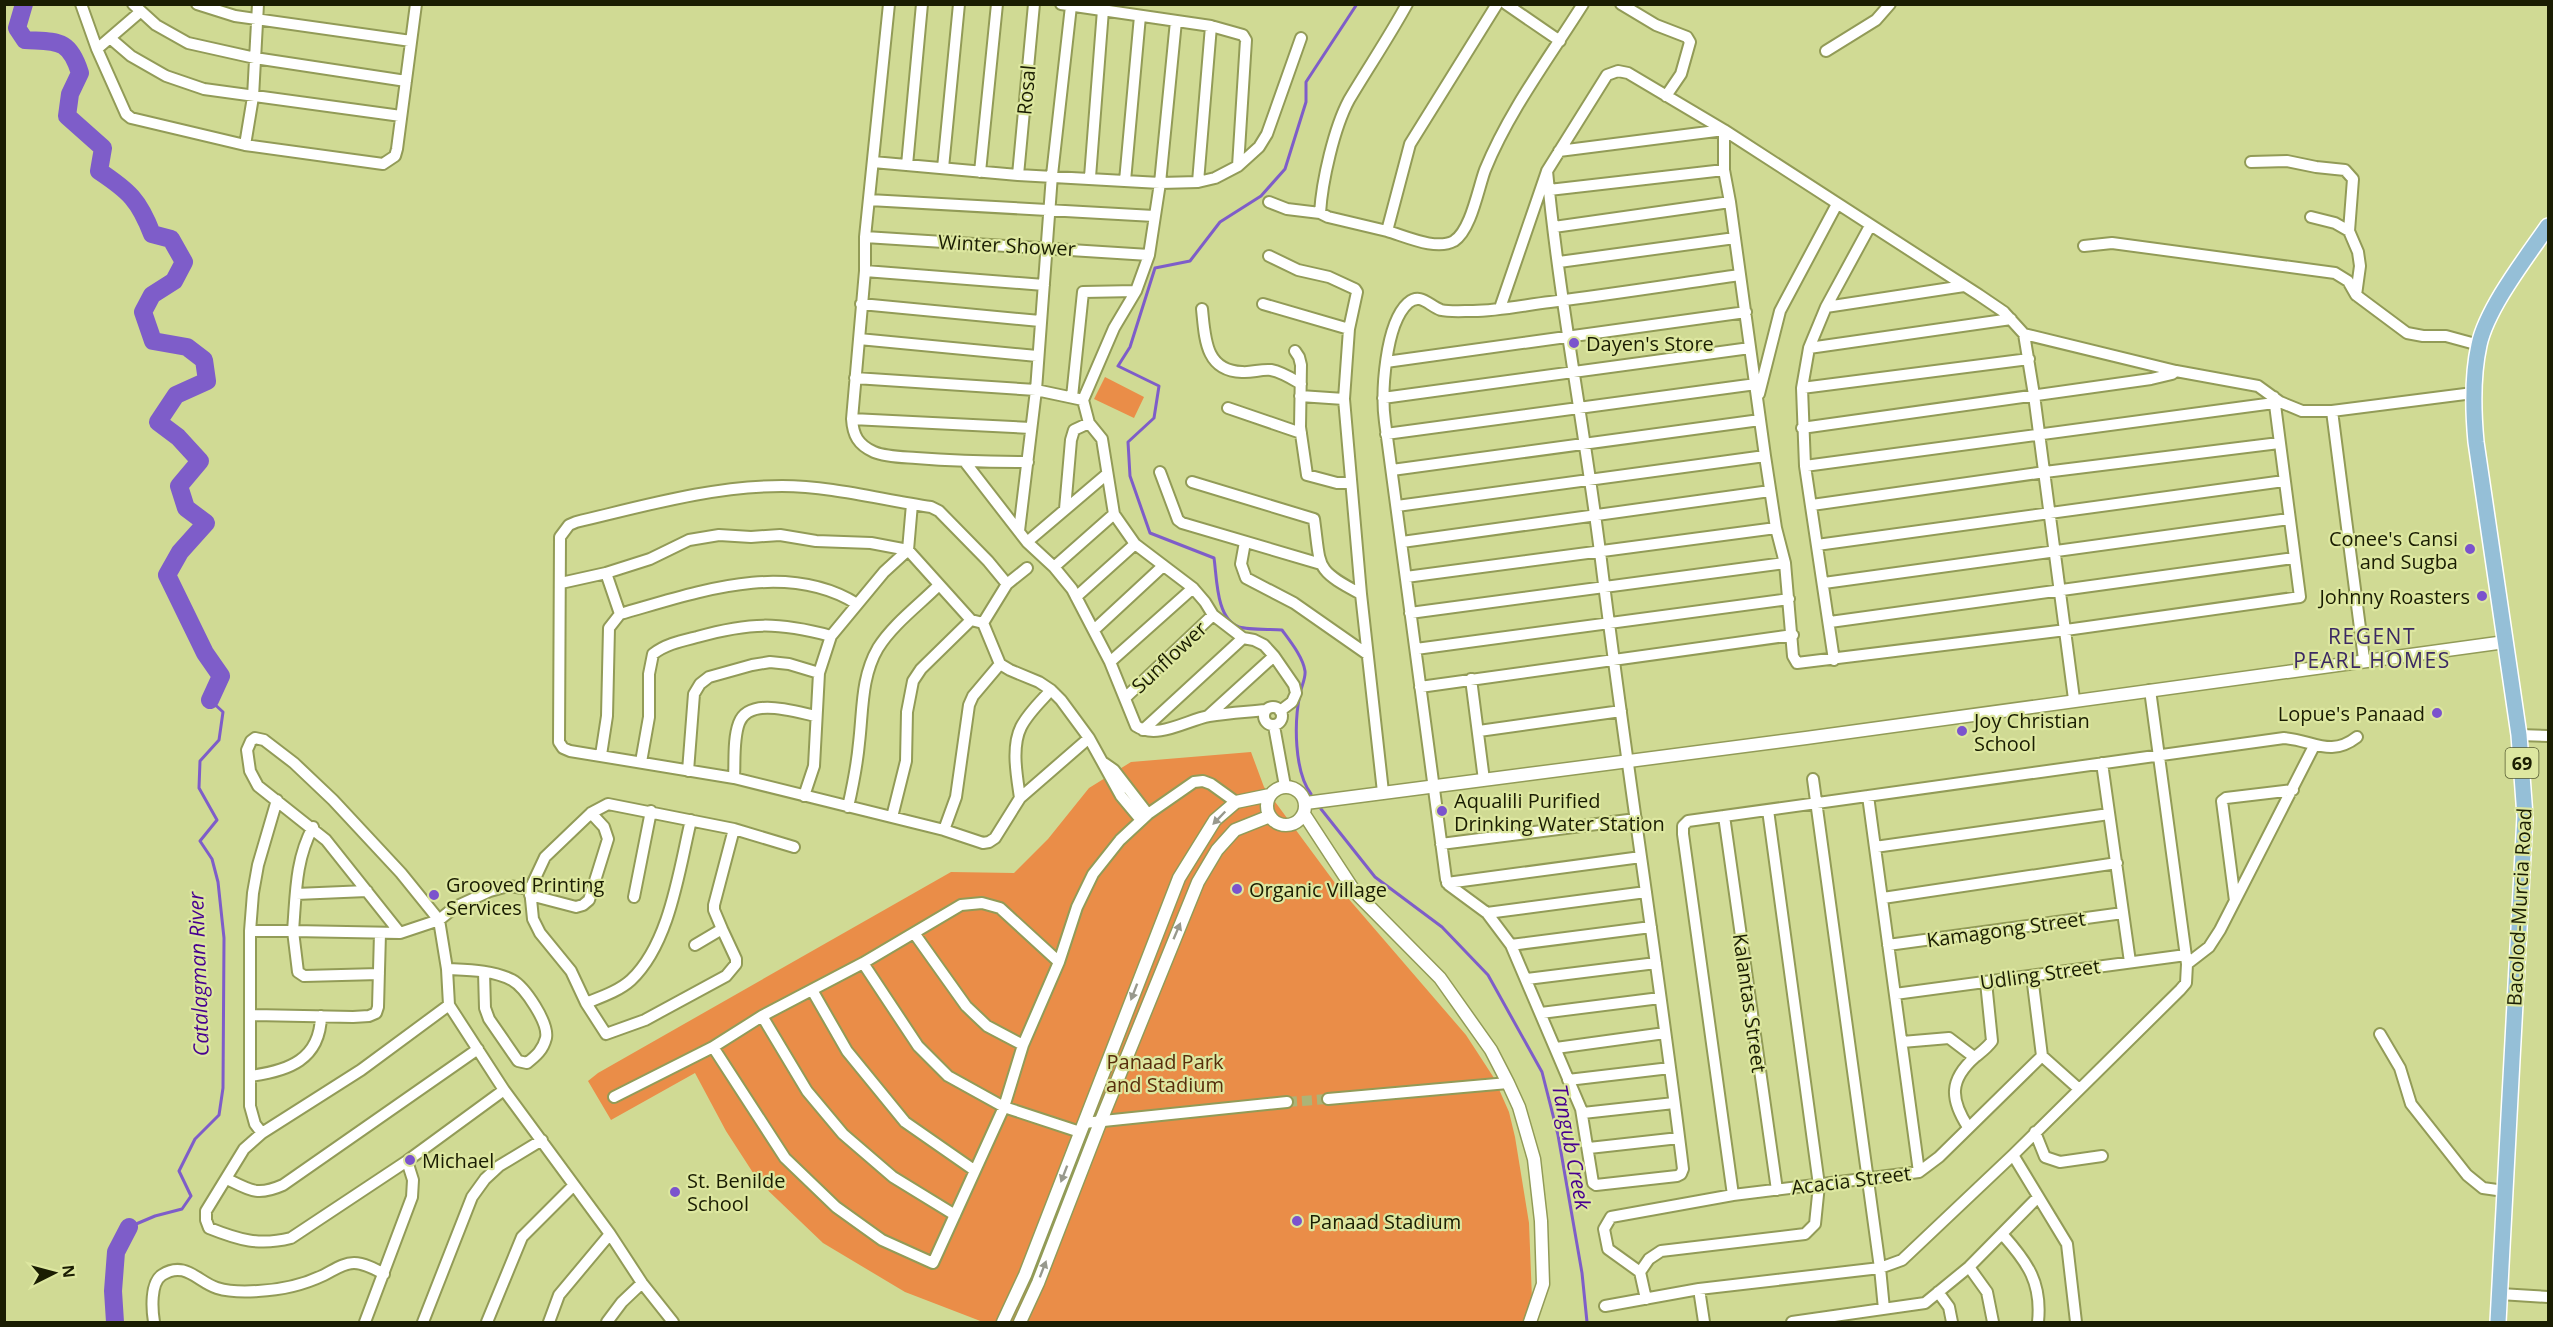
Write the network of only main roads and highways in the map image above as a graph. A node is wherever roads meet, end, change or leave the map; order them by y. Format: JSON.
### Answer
{"nodes":[{"id":1,"x":2548,"y":226,"type":"edge"},
{"id":2,"x":2499,"y":1322,"type":"edge"}],
"edges":[{"from":1,"to":2,"type":"main road","name":"Bacolod-Murcia Road","number":"69"}]}
